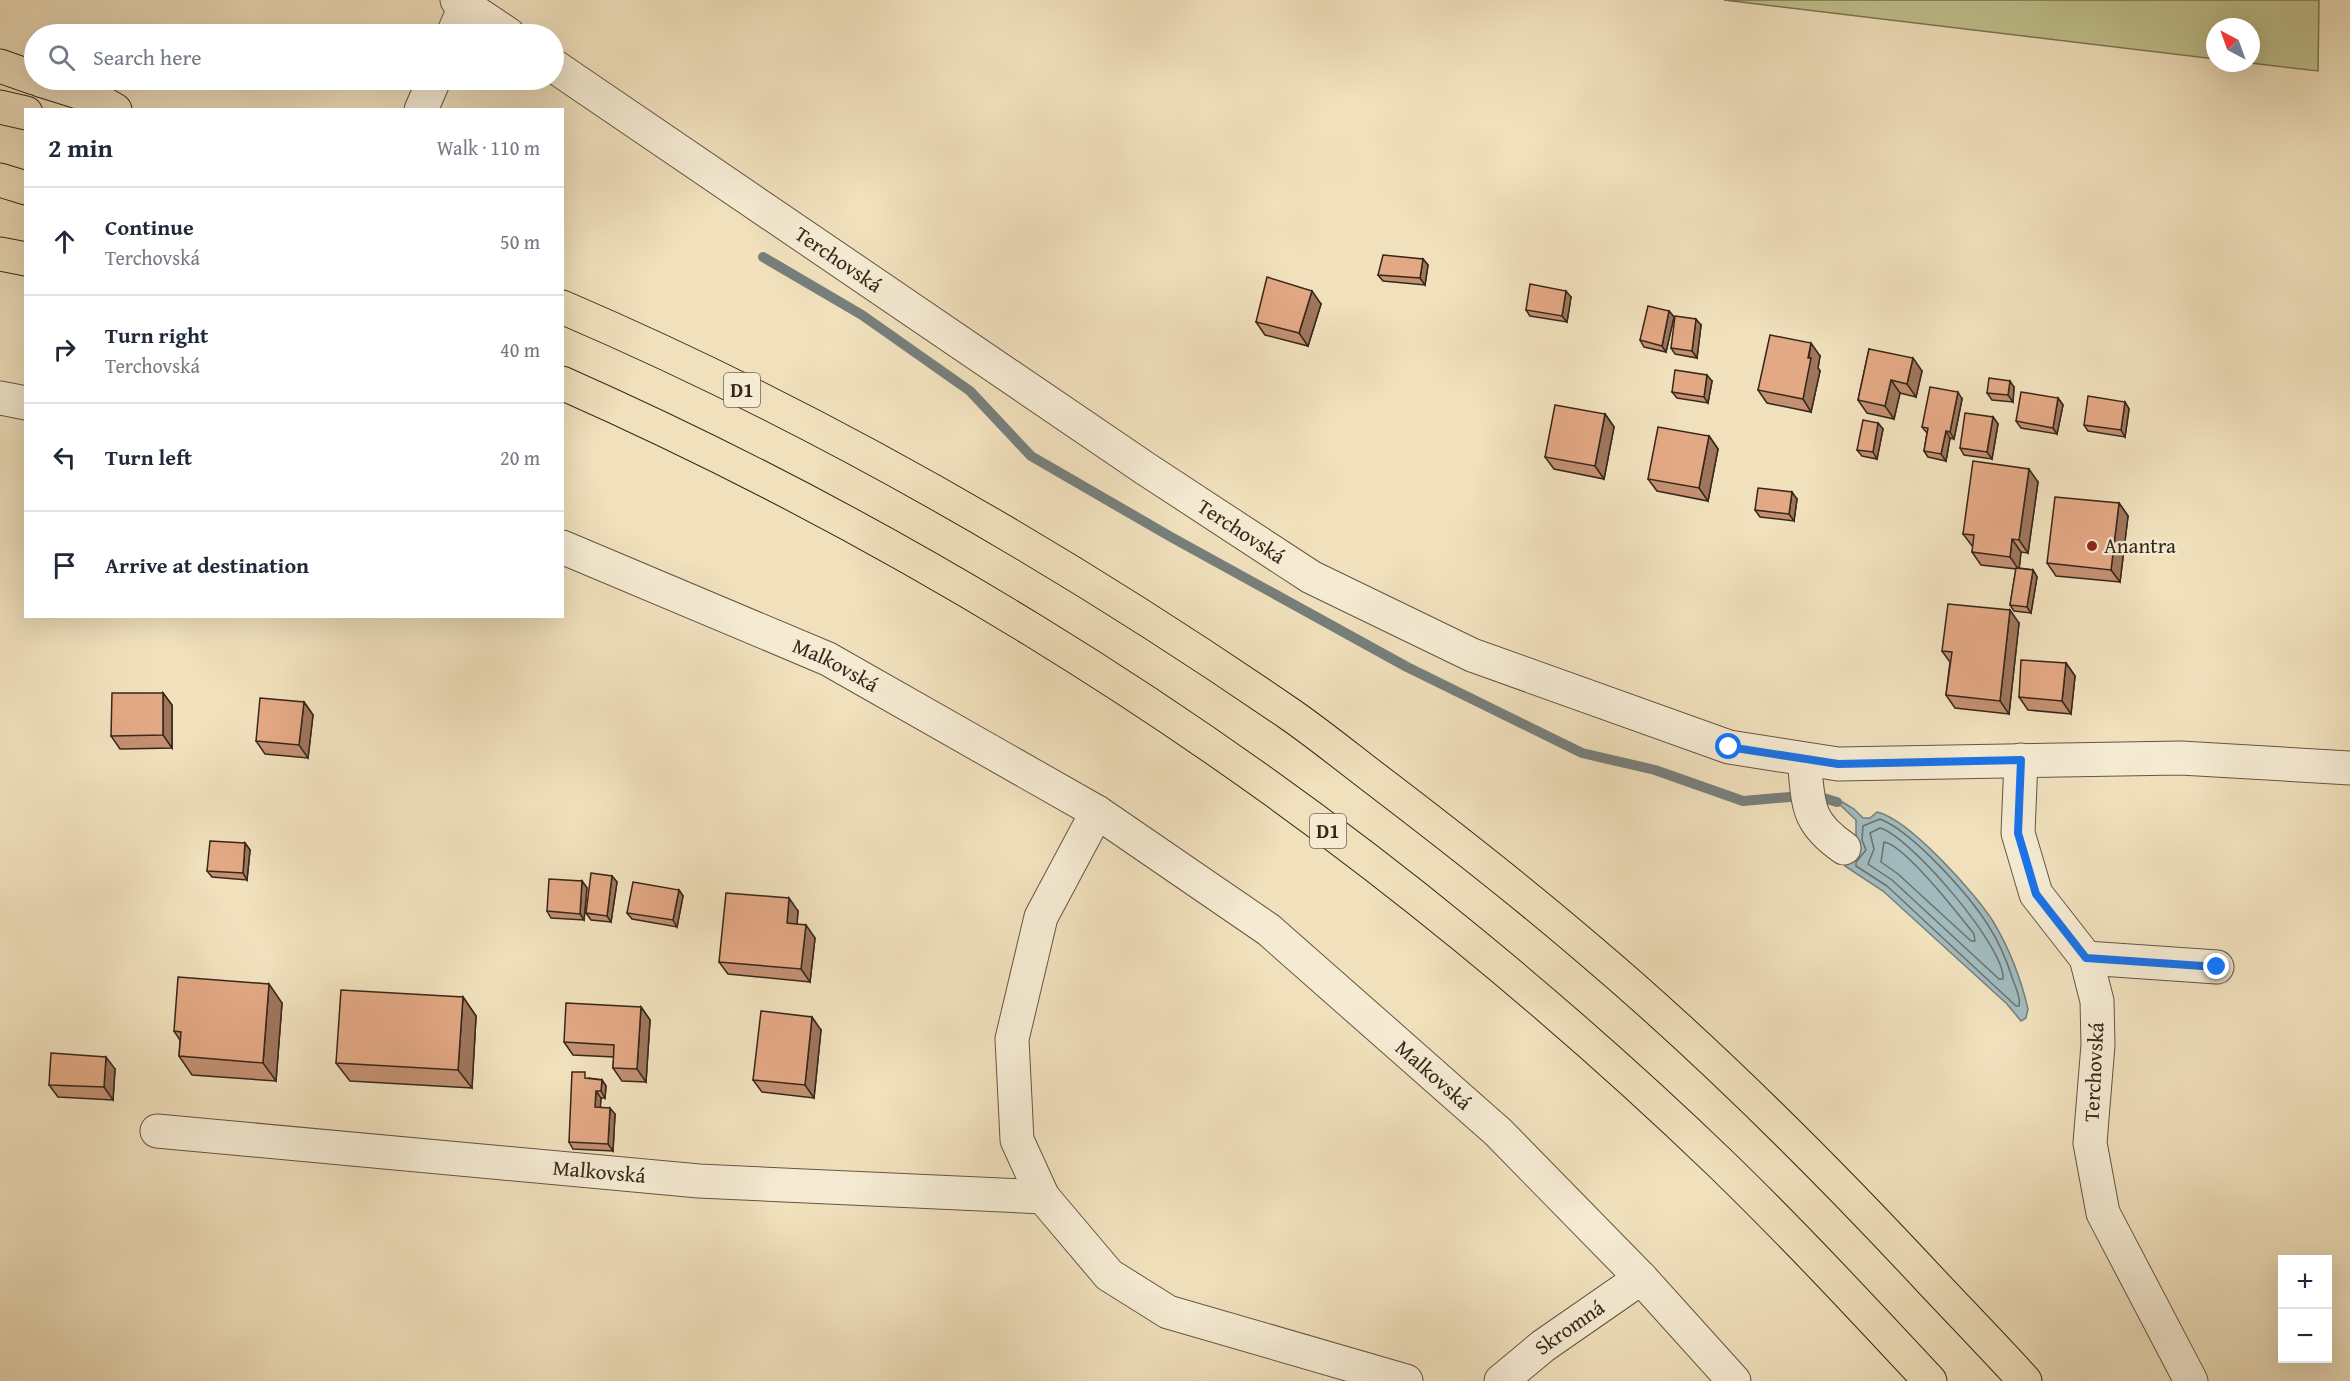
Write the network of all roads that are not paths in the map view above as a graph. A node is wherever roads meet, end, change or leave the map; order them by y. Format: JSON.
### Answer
{"nodes":[{"id":1,"x":461,"y":10,"type":"edge"},
{"id":2,"x":488,"y":24,"type":"edge"},
{"id":3,"x":0,"y":66,"type":"edge"},
{"id":4,"x":564,"y":73,"type":"edge"},
{"id":5,"x":24,"y":74,"type":"edge"},
{"id":6,"x":72,"y":90,"type":"edge"},
{"id":7,"x":430,"y":90,"type":"edge"},
{"id":8,"x":0,"y":107,"type":"edge"},
{"id":9,"x":112,"y":108,"type":"edge"},
{"id":10,"x":422,"y":108,"type":"edge"},
{"id":11,"x":24,"y":113,"type":"edge"},
{"id":12,"x":0,"y":180,"type":"edge"},
{"id":13,"x":24,"y":187,"type":"edge"},
{"id":14,"x":0,"y":254,"type":"edge"},
{"id":15,"x":24,"y":259,"type":"edge"},
{"id":16,"x":564,"y":308,"type":"edge"},
{"id":17,"x":564,"y":384,"type":"edge"},
{"id":18,"x":0,"y":398,"type":"edge"},
{"id":19,"x":564,"y":398,"type":"edge"},
{"id":20,"x":24,"y":403,"type":"edge"},
{"id":21,"x":628,"y":412,"type":"junction"},
{"id":22,"x":564,"y":548,"type":"edge"},
{"id":23,"x":2021,"y":760,"type":"junction"},
{"id":24,"x":2350,"y":768,"type":"edge"},
{"id":25,"x":1807,"y":781,"type":"junction"},
{"id":26,"x":1097,"y":812,"type":"junction"},
{"id":27,"x":1844,"y":848,"type":"dead end"},
{"id":28,"x":2086,"y":958,"type":"junction"},
{"id":29,"x":2217,"y":967,"type":"dead end"},
{"id":30,"x":157,"y":1131,"type":"dead end"},
{"id":31,"x":1042,"y":1197,"type":"junction"},
{"id":32,"x":1641,"y":1278,"type":"junction"},
{"id":33,"x":1406,"y":1381,"type":"edge"},
{"id":34,"x":1501,"y":1381,"type":"edge"},
{"id":35,"x":1734,"y":1381,"type":"edge"},
{"id":36,"x":1930,"y":1381,"type":"edge"},
{"id":37,"x":2025,"y":1381,"type":"edge"},
{"id":38,"x":2191,"y":1381,"type":"edge"}],
"edges":[{"from":1,"to":2,"type":"street"},
{"from":3,"to":5,"type":"highway"},
{"from":4,"to":25,"type":"street","name":"Terchovská"},
{"from":6,"to":9,"type":"highway"},
{"from":7,"to":10,"type":"street"},
{"from":8,"to":11,"type":"highway"},
{"from":12,"to":13,"type":"highway"},
{"from":14,"to":15,"type":"highway"},
{"from":16,"to":37,"type":"highway","number":"D1"},
{"from":17,"to":21,"type":"highway","number":"D1"},
{"from":18,"to":20,"type":"street"},
{"from":19,"to":21,"type":"highway"},
{"from":21,"to":36,"type":"highway","number":"D1"},
{"from":22,"to":26,"type":"street","name":"Malkovská"},
{"from":23,"to":24,"type":"street","name":"Terchovská"},
{"from":23,"to":25,"type":"street","name":"Terchovská"},
{"from":23,"to":28,"type":"street","name":"Terchovská"},
{"from":25,"to":27,"type":"street"},
{"from":26,"to":31,"type":"street"},
{"from":26,"to":32,"type":"street","name":"Malkovská"},
{"from":28,"to":29,"type":"street"},
{"from":28,"to":38,"type":"street","name":"Terchovská"},
{"from":30,"to":31,"type":"street","name":"Malkovská"},
{"from":31,"to":33,"type":"street"},
{"from":32,"to":34,"type":"street","name":"Skromná"},
{"from":32,"to":35,"type":"street","name":"Malkovská"}]}
